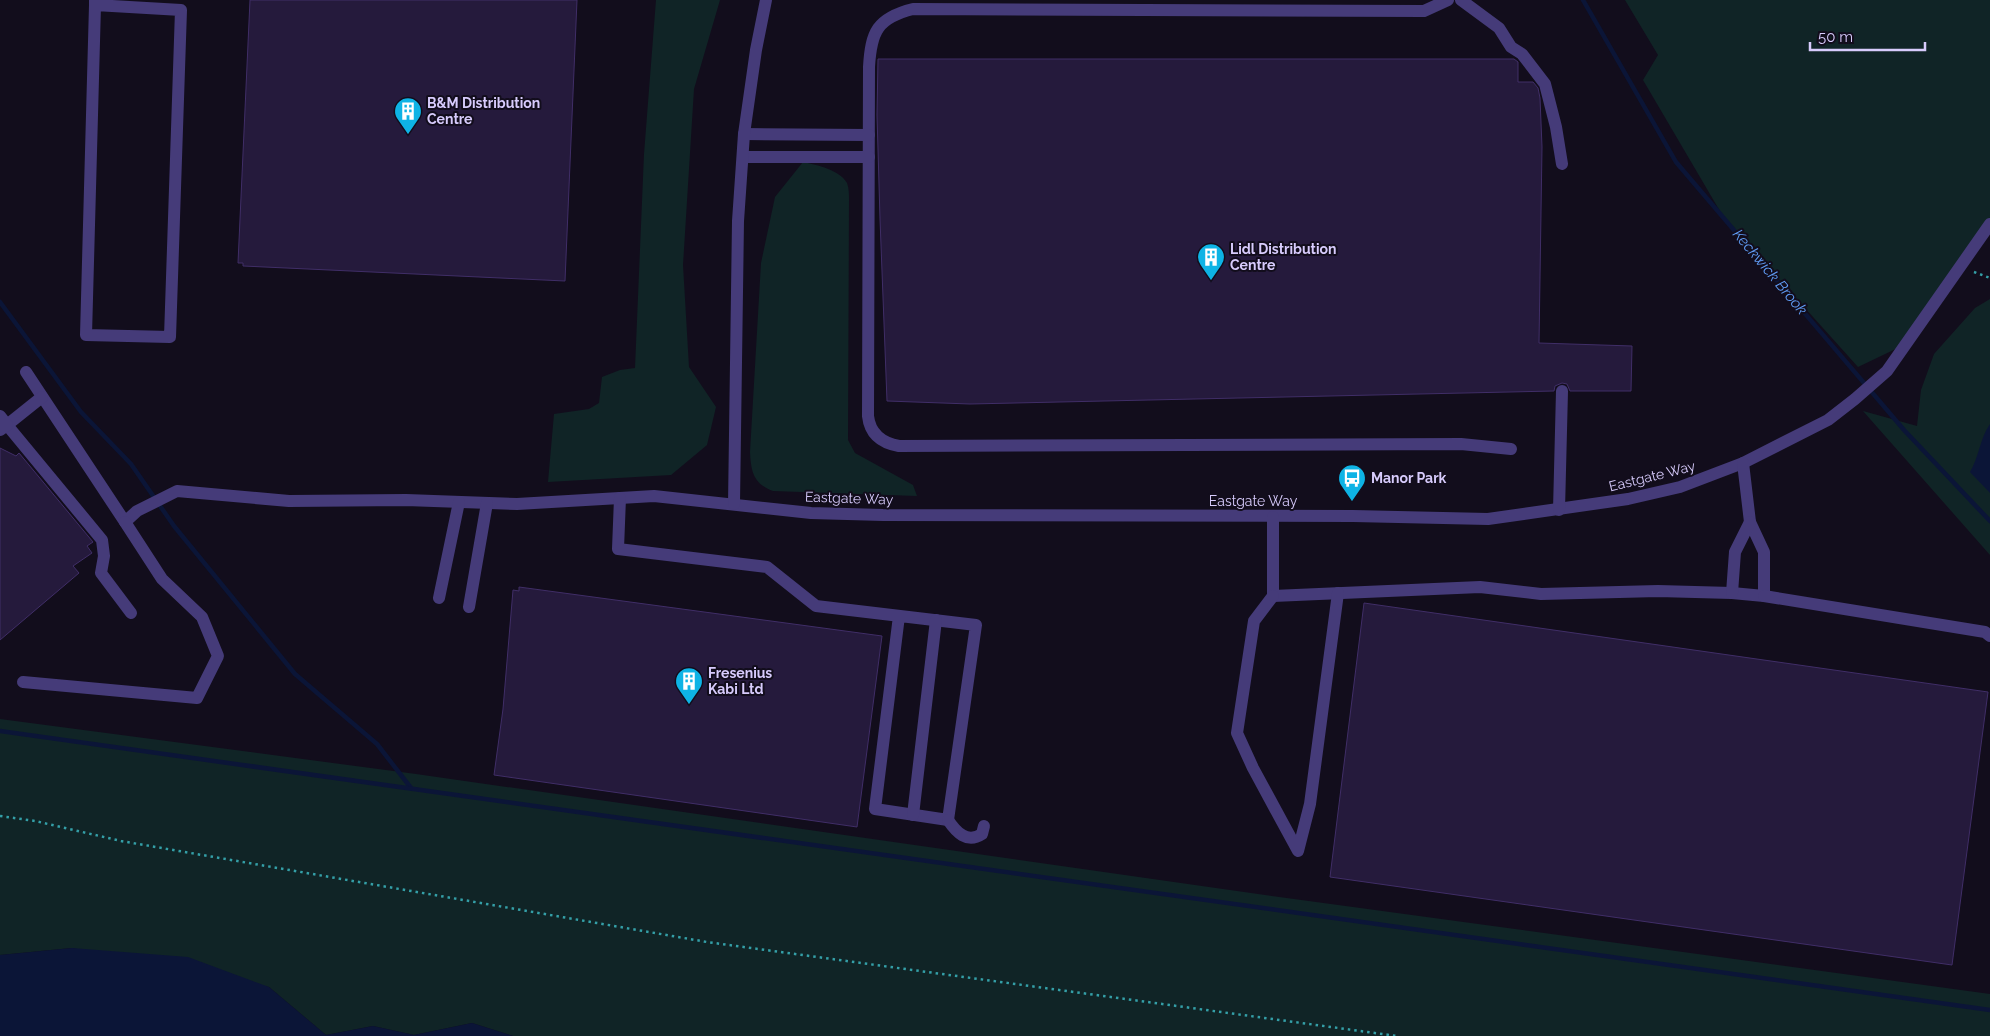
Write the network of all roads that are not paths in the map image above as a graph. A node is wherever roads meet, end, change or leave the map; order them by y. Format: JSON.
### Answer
{"nodes":[{"id":1,"x":766,"y":0,"type":"edge"},
{"id":2,"x":1448,"y":0,"type":"edge"},
{"id":3,"x":1461,"y":0,"type":"edge"},
{"id":4,"x":95,"y":3,"type":"edge"},
{"id":5,"x":744,"y":134,"type":"junction"},
{"id":6,"x":869,"y":135,"type":"junction"},
{"id":7,"x":869,"y":157,"type":"junction"},
{"id":8,"x":743,"y":158,"type":"junction"},
{"id":9,"x":1562,"y":164,"type":"dead end"},
{"id":10,"x":1990,"y":224,"type":"edge"},
{"id":11,"x":26,"y":372,"type":"dead end"},
{"id":12,"x":1562,"y":392,"type":"dead end"},
{"id":13,"x":42,"y":397,"type":"junction"},
{"id":14,"x":2,"y":424,"type":"edge"},
{"id":15,"x":1510,"y":449,"type":"dead end"},
{"id":16,"x":1743,"y":463,"type":"junction"},
{"id":17,"x":620,"y":498,"type":"junction"},
{"id":18,"x":459,"y":502,"type":"junction"},
{"id":19,"x":487,"y":504,"type":"junction"},
{"id":20,"x":734,"y":504,"type":"junction"},
{"id":21,"x":1559,"y":510,"type":"junction"},
{"id":22,"x":1273,"y":517,"type":"junction"},
{"id":23,"x":125,"y":522,"type":"junction"},
{"id":24,"x":1750,"y":522,"type":"junction"},
{"id":25,"x":1338,"y":593,"type":"junction"},
{"id":26,"x":1732,"y":593,"type":"junction"},
{"id":27,"x":1273,"y":596,"type":"junction"},
{"id":28,"x":1764,"y":596,"type":"junction"},
{"id":29,"x":439,"y":598,"type":"dead end"},
{"id":30,"x":469,"y":607,"type":"dead end"},
{"id":31,"x":131,"y":614,"type":"dead end"},
{"id":32,"x":900,"y":616,"type":"junction"},
{"id":33,"x":936,"y":620,"type":"junction"},
{"id":34,"x":1990,"y":636,"type":"edge"},
{"id":35,"x":22,"y":682,"type":"dead end"},
{"id":36,"x":913,"y":815,"type":"junction"},
{"id":37,"x":948,"y":820,"type":"junction"},
{"id":38,"x":984,"y":826,"type":"dead end"}],
"edges":[{"from":1,"to":5,"type":"street"},
{"from":2,"to":6,"type":"street"},
{"from":3,"to":9,"type":"street"},
{"from":4,"to":4,"type":"street"},
{"from":5,"to":6,"type":"street"},
{"from":5,"to":8,"type":"street"},
{"from":6,"to":7,"type":"street"},
{"from":7,"to":8,"type":"street"},
{"from":7,"to":15,"type":"street"},
{"from":8,"to":20,"type":"street"},
{"from":10,"to":16,"type":"street","name":"Eastgate Way"},
{"from":11,"to":13,"type":"street"},
{"from":12,"to":21,"type":"street"},
{"from":13,"to":14,"type":"street"},
{"from":13,"to":23,"type":"street"},
{"from":14,"to":31,"type":"street"},
{"from":16,"to":21,"type":"street","name":"Eastgate Way"},
{"from":16,"to":24,"type":"street"},
{"from":17,"to":19,"type":"street","name":"Eastgate Way"},
{"from":17,"to":20,"type":"street","name":"Eastgate Way"},
{"from":17,"to":32,"type":"street"},
{"from":18,"to":19,"type":"street","name":"Eastgate Way"},
{"from":18,"to":23,"type":"street","name":"Eastgate Way"},
{"from":18,"to":29,"type":"street"},
{"from":19,"to":30,"type":"street"},
{"from":20,"to":22,"type":"street","name":"Eastgate Way"},
{"from":21,"to":22,"type":"street","name":"Eastgate Way"},
{"from":22,"to":27,"type":"street"},
{"from":23,"to":35,"type":"street"},
{"from":24,"to":26,"type":"street"},
{"from":24,"to":28,"type":"street"},
{"from":25,"to":26,"type":"street"},
{"from":25,"to":27,"type":"street"},
{"from":25,"to":27,"type":"street"},
{"from":26,"to":28,"type":"street"},
{"from":28,"to":34,"type":"street"},
{"from":32,"to":33,"type":"street"},
{"from":32,"to":36,"type":"street"},
{"from":33,"to":36,"type":"street"},
{"from":33,"to":37,"type":"street"},
{"from":36,"to":37,"type":"street"},
{"from":37,"to":38,"type":"street"}]}
